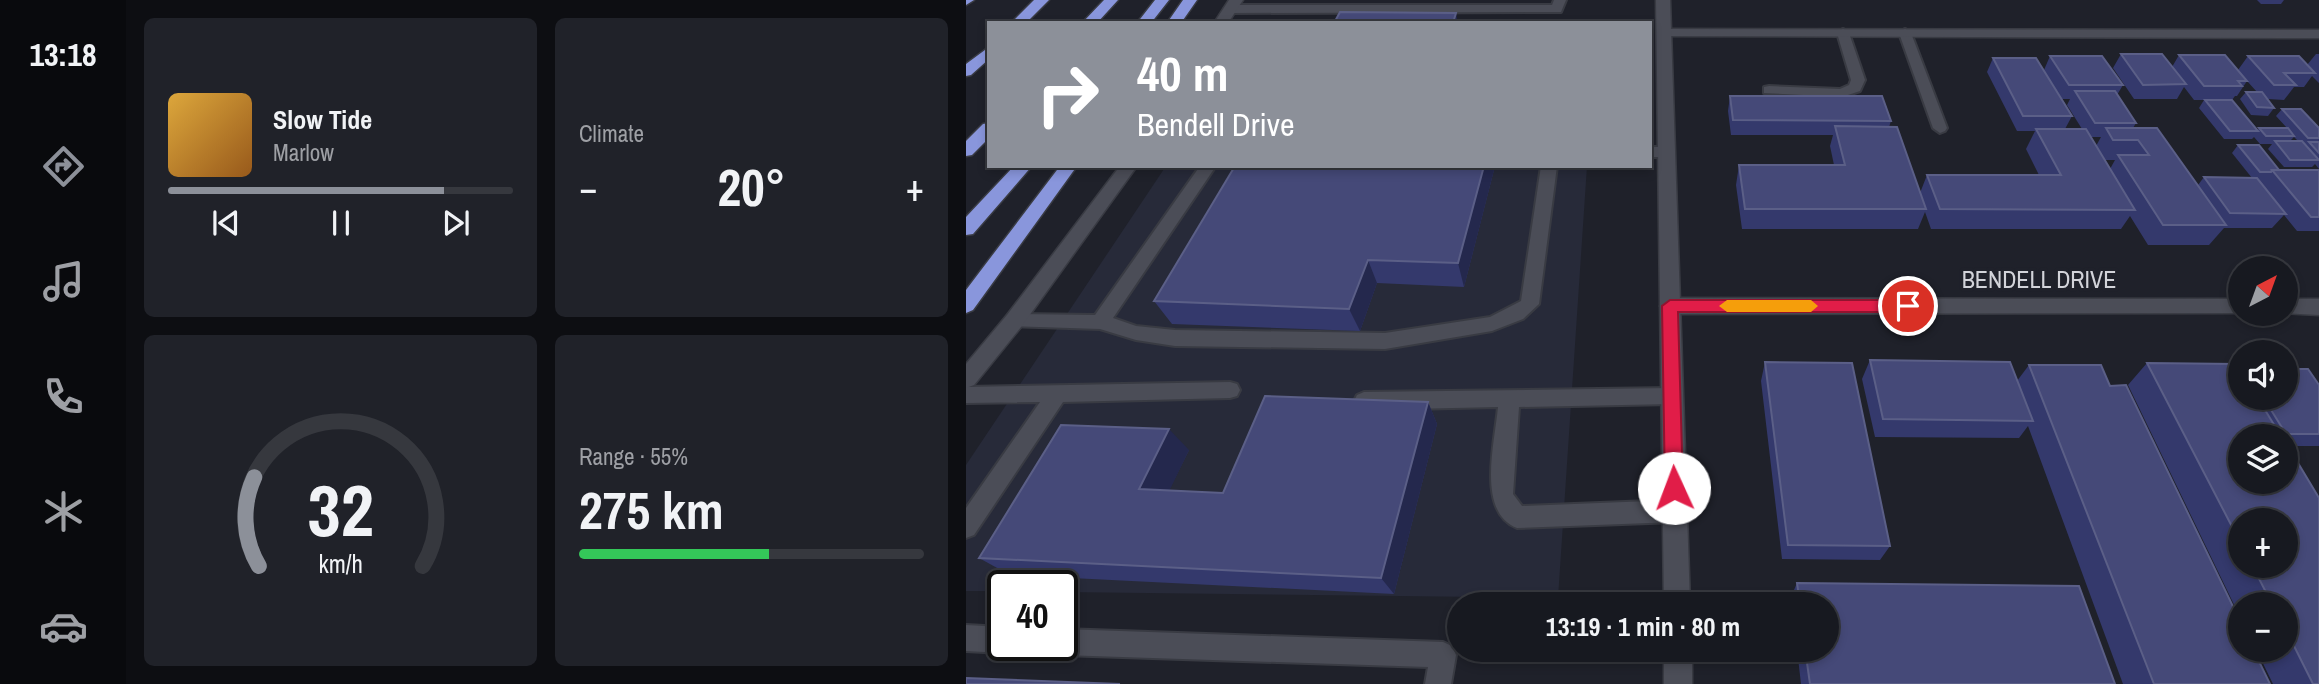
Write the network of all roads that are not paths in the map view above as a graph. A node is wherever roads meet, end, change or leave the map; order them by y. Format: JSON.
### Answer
{"nodes":[{"id":1,"x":1042,"y":0,"type":"edge"},
{"id":2,"x":1111,"y":0,"type":"edge"},
{"id":3,"x":1162,"y":0,"type":"edge"},
{"id":4,"x":1190,"y":0,"type":"edge"},
{"id":5,"x":1560,"y":0,"type":"edge"},
{"id":6,"x":1663,"y":0,"type":"edge"},
{"id":7,"x":1318,"y":4,"type":"edge"},
{"id":8,"x":1233,"y":5,"type":"edge"},
{"id":9,"x":1020,"y":21,"type":"edge"},
{"id":10,"x":1091,"y":21,"type":"edge"},
{"id":11,"x":1146,"y":21,"type":"edge"},
{"id":12,"x":1175,"y":21,"type":"edge"},
{"id":13,"x":1222,"y":21,"type":"edge"},
{"id":14,"x":1657,"y":33,"type":"edge"},
{"id":15,"x":1843,"y":33,"type":"junction"},
{"id":16,"x":1905,"y":33,"type":"junction"},
{"id":17,"x":2319,"y":34,"type":"edge"},
{"id":18,"x":987,"y":53,"type":"edge"},
{"id":19,"x":966,"y":72,"type":"edge"},
{"id":20,"x":1769,"y":90,"type":"dead end"},
{"id":21,"x":1940,"y":128,"type":"dead end"},
{"id":22,"x":987,"y":130,"type":"edge"},
{"id":23,"x":966,"y":151,"type":"edge"},
{"id":24,"x":1658,"y":152,"type":"edge"},
{"id":25,"x":1022,"y":168,"type":"edge"},
{"id":26,"x":1068,"y":168,"type":"edge"},
{"id":27,"x":1128,"y":168,"type":"edge"},
{"id":28,"x":1207,"y":168,"type":"edge"},
{"id":29,"x":1549,"y":168,"type":"edge"},
{"id":30,"x":966,"y":229,"type":"edge"},
{"id":31,"x":966,"y":305,"type":"edge"},
{"id":32,"x":1670,"y":306,"type":"junction"},
{"id":33,"x":2228,"y":307,"type":"edge"},
{"id":34,"x":2298,"y":307,"type":"edge"},
{"id":35,"x":2319,"y":307,"type":"edge"},
{"id":36,"x":1014,"y":321,"type":"junction"},
{"id":37,"x":1101,"y":322,"type":"junction"},
{"id":38,"x":966,"y":379,"type":"edge"},
{"id":39,"x":1230,"y":390,"type":"dead end"},
{"id":40,"x":1057,"y":394,"type":"junction"},
{"id":41,"x":966,"y":395,"type":"edge"},
{"id":42,"x":1672,"y":396,"type":"junction"},
{"id":43,"x":1509,"y":399,"type":"junction"},
{"id":44,"x":1345,"y":401,"type":"edge"},
{"id":45,"x":1675,"y":511,"type":"junction"},
{"id":46,"x":966,"y":527,"type":"edge"},
{"id":47,"x":1677,"y":592,"type":"edge"},
{"id":48,"x":966,"y":638,"type":"edge"},
{"id":49,"x":987,"y":639,"type":"edge"},
{"id":50,"x":1078,"y":643,"type":"edge"},
{"id":51,"x":1678,"y":662,"type":"edge"},
{"id":52,"x":1438,"y":684,"type":"edge"},
{"id":53,"x":1678,"y":684,"type":"edge"}],
"edges":[{"from":1,"to":9,"type":"highway"},
{"from":2,"to":10,"type":"highway"},
{"from":3,"to":11,"type":"highway"},
{"from":4,"to":12,"type":"highway"},
{"from":5,"to":7,"type":"lane"},
{"from":6,"to":14,"type":"street"},
{"from":7,"to":8,"type":"lane"},
{"from":8,"to":13,"type":"street"},
{"from":14,"to":15,"type":"street"},
{"from":14,"to":24,"type":"street"},
{"from":15,"to":16,"type":"street"},
{"from":15,"to":20,"type":"lane"},
{"from":16,"to":17,"type":"street"},
{"from":16,"to":21,"type":"lane"},
{"from":18,"to":19,"type":"highway"},
{"from":22,"to":23,"type":"highway"},
{"from":24,"to":32,"type":"street"},
{"from":25,"to":30,"type":"highway"},
{"from":26,"to":31,"type":"highway"},
{"from":27,"to":36,"type":"street"},
{"from":28,"to":37,"type":"lane"},
{"from":29,"to":37,"type":"lane"},
{"from":32,"to":33,"type":"street","name":"BENDELL DRIVE"},
{"from":32,"to":42,"type":"street"},
{"from":34,"to":35,"type":"street"},
{"from":36,"to":37,"type":"lane"},
{"from":36,"to":38,"type":"street"},
{"from":39,"to":40,"type":"lane"},
{"from":40,"to":41,"type":"lane"},
{"from":40,"to":46,"type":"lane"},
{"from":42,"to":43,"type":"lane"},
{"from":42,"to":45,"type":"street"},
{"from":43,"to":44,"type":"lane"},
{"from":43,"to":45,"type":"lane"},
{"from":45,"to":47,"type":"street"},
{"from":48,"to":49,"type":"lane"},
{"from":50,"to":52,"type":"lane"},
{"from":51,"to":53,"type":"street"}]}
